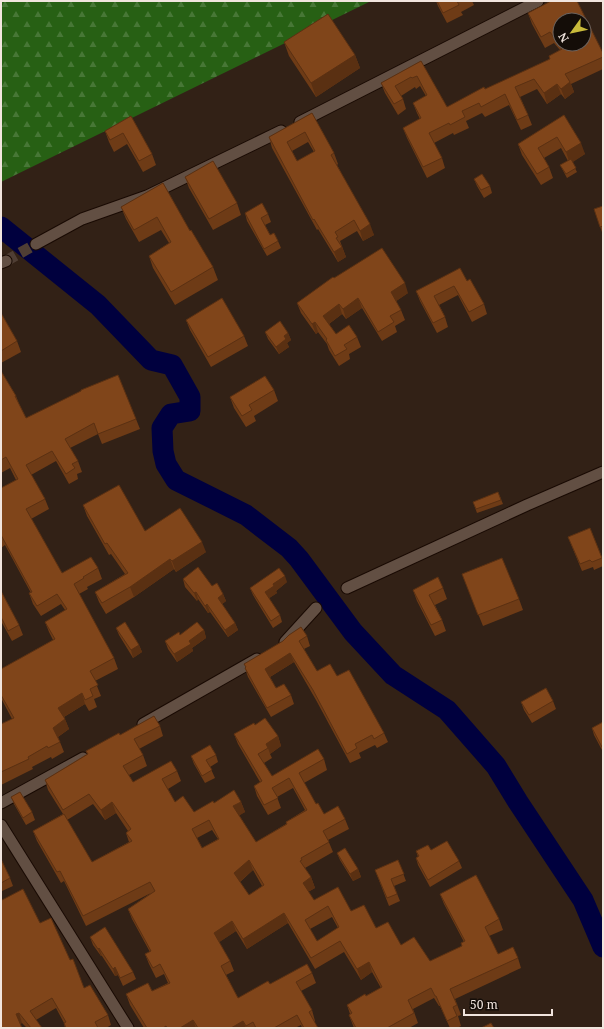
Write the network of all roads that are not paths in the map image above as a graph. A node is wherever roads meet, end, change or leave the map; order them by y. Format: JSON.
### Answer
{"nodes":[{"id":1,"x":538,"y":1,"type":"edge"},
{"id":2,"x":36,"y":244,"type":"tunnel mouth"},
{"id":3,"x":603,"y":472,"type":"edge"},
{"id":4,"x":347,"y":588,"type":"dead end"},
{"id":5,"x":316,"y":608,"type":"dead end"},
{"id":6,"x":276,"y":648,"type":"edge"},
{"id":7,"x":263,"y":656,"type":"edge"},
{"id":8,"x":133,"y":730,"type":"edge"},
{"id":9,"x":92,"y":753,"type":"edge"},
{"id":10,"x":1,"y":803,"type":"edge"},
{"id":11,"x":1,"y":825,"type":"edge"},
{"id":12,"x":128,"y":1028,"type":"edge"}],
"edges":[{"from":1,"to":2,"type":"street"},
{"from":3,"to":4,"type":"street"},
{"from":5,"to":6,"type":"street"},
{"from":7,"to":8,"type":"street"},
{"from":9,"to":10,"type":"street"},
{"from":11,"to":12,"type":"street"}]}
